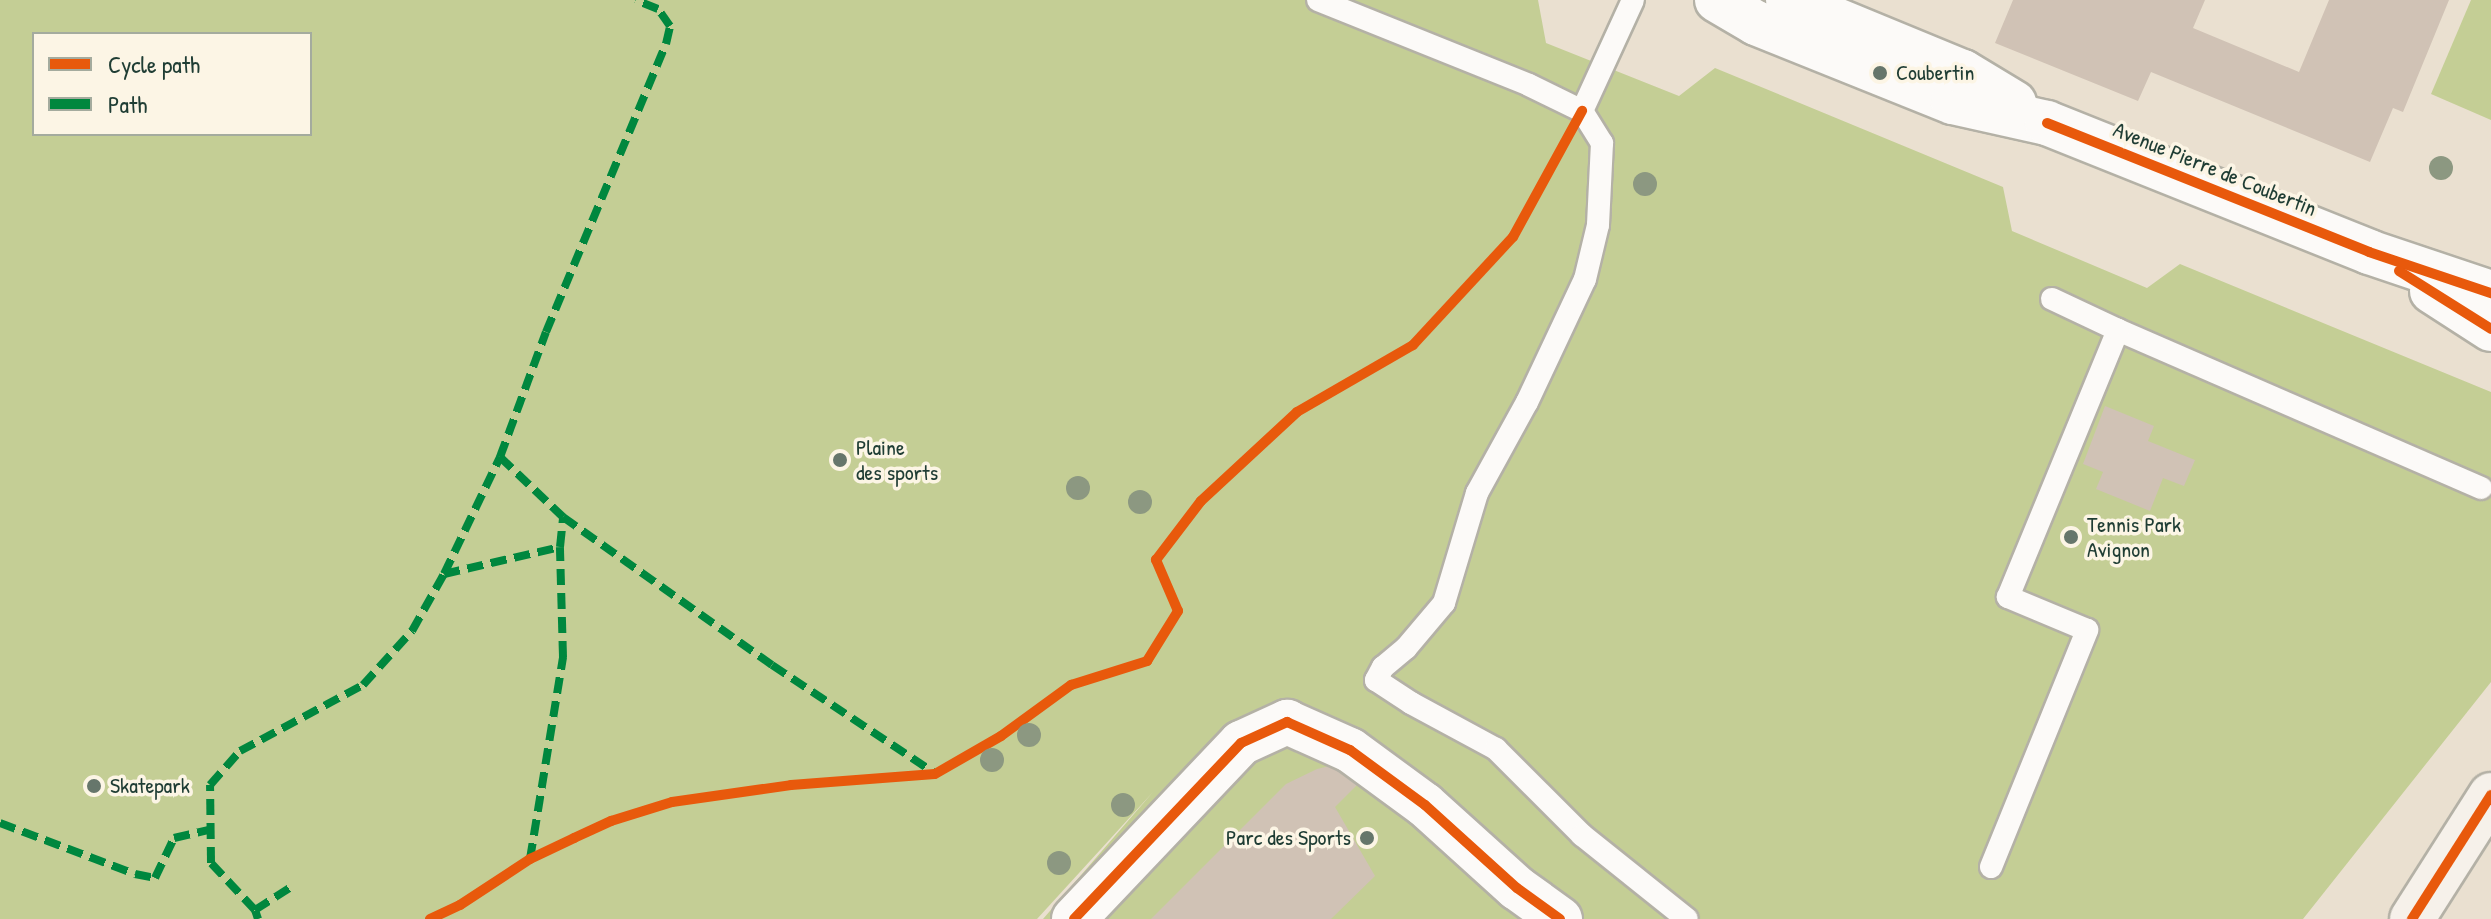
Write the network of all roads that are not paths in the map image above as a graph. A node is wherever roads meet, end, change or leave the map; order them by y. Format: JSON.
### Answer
{"nodes":[{"id":1,"x":1318,"y":0,"type":"edge"},
{"id":2,"x":1633,"y":0,"type":"edge"},
{"id":3,"x":1717,"y":0,"type":"edge"},
{"id":4,"x":1788,"y":0,"type":"edge"},
{"id":5,"x":1582,"y":111,"type":"junction"},
{"id":6,"x":2047,"y":123,"type":"junction"},
{"id":7,"x":2369,"y":252,"type":"junction"},
{"id":8,"x":2491,"y":293,"type":"edge"},
{"id":9,"x":2052,"y":299,"type":"dead end"},
{"id":10,"x":2491,"y":329,"type":"edge"},
{"id":11,"x":2118,"y":330,"type":"junction"},
{"id":12,"x":2481,"y":488,"type":"dead end"},
{"id":13,"x":2491,"y":795,"type":"edge"},
{"id":14,"x":1991,"y":867,"type":"dead end"},
{"id":15,"x":1074,"y":919,"type":"edge"},
{"id":16,"x":1560,"y":919,"type":"edge"},
{"id":17,"x":1687,"y":919,"type":"edge"},
{"id":18,"x":2412,"y":919,"type":"edge"}],
"edges":[{"from":1,"to":5,"type":"lane"},
{"from":2,"to":5,"type":"lane"},
{"from":3,"to":6,"type":"street","name":"Avenue Pierre de Coubertin"},
{"from":4,"to":6,"type":"street","name":"Avenue Pierre de Coubertin"},
{"from":5,"to":17,"type":"lane"},
{"from":6,"to":7,"type":"street","name":"Avenue Pierre de Coubertin"},
{"from":7,"to":8,"type":"street","name":"Avenue Pierre de Coubertin"},
{"from":7,"to":10,"type":"street","name":"Avenue Pierre de Coubertin"},
{"from":9,"to":11,"type":"lane"},
{"from":11,"to":12,"type":"lane"},
{"from":11,"to":14,"type":"lane"},
{"from":13,"to":18,"type":"main road"},
{"from":15,"to":16,"type":"street"}]}
